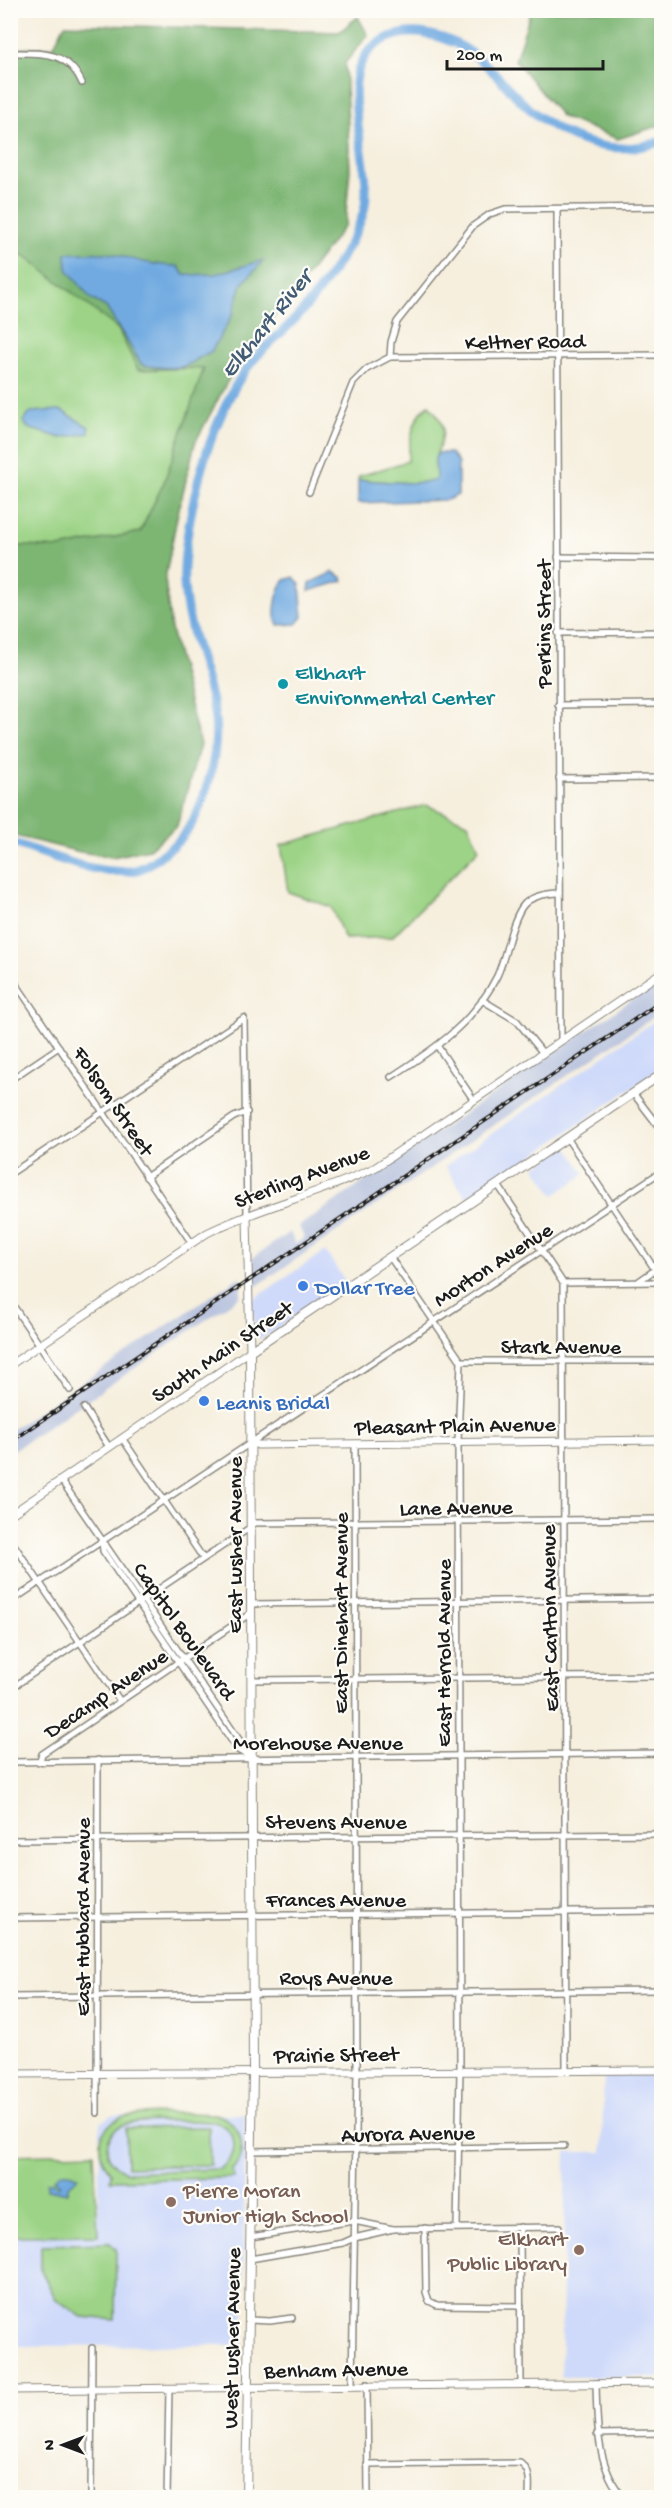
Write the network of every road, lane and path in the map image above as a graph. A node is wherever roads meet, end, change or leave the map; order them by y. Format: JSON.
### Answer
{"nodes":[{"id":1,"x":10,"y":53,"type":"edge"},
{"id":2,"x":82,"y":82,"type":"dead end"},
{"id":3,"x":662,"y":207,"type":"edge"},
{"id":4,"x":557,"y":209,"type":"junction"},
{"id":5,"x":662,"y":355,"type":"edge"},
{"id":6,"x":558,"y":356,"type":"junction"},
{"id":7,"x":390,"y":357,"type":"junction"},
{"id":8,"x":309,"y":492,"type":"dead end"},
{"id":9,"x":558,"y":557,"type":"junction"},
{"id":10,"x":662,"y":558,"type":"edge"},
{"id":11,"x":662,"y":632,"type":"edge"},
{"id":12,"x":558,"y":633,"type":"junction"},
{"id":13,"x":662,"y":704,"type":"edge"},
{"id":14,"x":558,"y":705,"type":"junction"},
{"id":15,"x":662,"y":778,"type":"edge"},
{"id":16,"x":559,"y":779,"type":"junction"},
{"id":17,"x":560,"y":893,"type":"junction"},
{"id":18,"x":662,"y":972,"type":"edge"},
{"id":19,"x":10,"y":975,"type":"edge"},
{"id":20,"x":13,"y":984,"type":"edge"},
{"id":21,"x":482,"y":1000,"type":"junction"},
{"id":22,"x":561,"y":1040,"type":"junction"},
{"id":23,"x":59,"y":1047,"type":"junction"},
{"id":24,"x":438,"y":1047,"type":"junction"},
{"id":25,"x":542,"y":1052,"type":"junction"},
{"id":26,"x":662,"y":1074,"type":"edge"},
{"id":27,"x":391,"y":1077,"type":"dead end"},
{"id":28,"x":10,"y":1080,"type":"edge"},
{"id":29,"x":633,"y":1093,"type":"junction"},
{"id":30,"x":473,"y":1099,"type":"junction"},
{"id":31,"x":102,"y":1112,"type":"junction"},
{"id":32,"x":246,"y":1113,"type":"junction"},
{"id":33,"x":662,"y":1131,"type":"edge"},
{"id":34,"x":567,"y":1138,"type":"junction"},
{"id":35,"x":662,"y":1171,"type":"edge"},
{"id":36,"x":10,"y":1174,"type":"edge"},
{"id":37,"x":146,"y":1177,"type":"junction"},
{"id":38,"x":498,"y":1185,"type":"junction"},
{"id":39,"x":612,"y":1204,"type":"junction"},
{"id":40,"x":247,"y":1216,"type":"junction"},
{"id":41,"x":191,"y":1242,"type":"junction"},
{"id":42,"x":542,"y":1251,"type":"junction"},
{"id":43,"x":390,"y":1257,"type":"junction"},
{"id":44,"x":662,"y":1265,"type":"edge"},
{"id":45,"x":655,"y":1270,"type":"junction"},
{"id":46,"x":662,"y":1281,"type":"edge"},
{"id":47,"x":638,"y":1282,"type":"junction"},
{"id":48,"x":563,"y":1283,"type":"junction"},
{"id":49,"x":10,"y":1301,"type":"edge"},
{"id":50,"x":432,"y":1321,"type":"junction"},
{"id":51,"x":40,"y":1345,"type":"junction"},
{"id":52,"x":250,"y":1352,"type":"junction"},
{"id":53,"x":460,"y":1361,"type":"junction"},
{"id":54,"x":662,"y":1361,"type":"edge"},
{"id":55,"x":563,"y":1362,"type":"junction"},
{"id":56,"x":10,"y":1365,"type":"edge"},
{"id":57,"x":70,"y":1390,"type":"dead end"},
{"id":58,"x":84,"y":1408,"type":"dead end"},
{"id":59,"x":122,"y":1438,"type":"junction"},
{"id":60,"x":662,"y":1440,"type":"edge"},
{"id":61,"x":564,"y":1441,"type":"junction"},
{"id":62,"x":250,"y":1442,"type":"junction"},
{"id":63,"x":458,"y":1442,"type":"junction"},
{"id":64,"x":355,"y":1444,"type":"junction"},
{"id":65,"x":109,"y":1448,"type":"junction"},
{"id":66,"x":61,"y":1480,"type":"junction"},
{"id":67,"x":162,"y":1499,"type":"junction"},
{"id":68,"x":10,"y":1515,"type":"edge"},
{"id":69,"x":662,"y":1519,"type":"edge"},
{"id":70,"x":563,"y":1521,"type":"junction"},
{"id":71,"x":355,"y":1523,"type":"junction"},
{"id":72,"x":458,"y":1523,"type":"junction"},
{"id":73,"x":251,"y":1525,"type":"junction"},
{"id":74,"x":10,"y":1539,"type":"edge"},
{"id":75,"x":102,"y":1541,"type":"junction"},
{"id":76,"x":203,"y":1558,"type":"junction"},
{"id":77,"x":40,"y":1582,"type":"junction"},
{"id":78,"x":564,"y":1599,"type":"junction"},
{"id":79,"x":662,"y":1599,"type":"edge"},
{"id":80,"x":141,"y":1600,"type":"junction"},
{"id":81,"x":458,"y":1601,"type":"junction"},
{"id":82,"x":10,"y":1602,"type":"edge"},
{"id":83,"x":355,"y":1602,"type":"junction"},
{"id":84,"x":251,"y":1604,"type":"junction"},
{"id":85,"x":251,"y":1613,"type":"junction"},
{"id":86,"x":80,"y":1642,"type":"junction"},
{"id":87,"x":181,"y":1660,"type":"junction"},
{"id":88,"x":662,"y":1676,"type":"edge"},
{"id":89,"x":565,"y":1677,"type":"junction"},
{"id":90,"x":459,"y":1678,"type":"junction"},
{"id":91,"x":252,"y":1680,"type":"junction"},
{"id":92,"x":356,"y":1680,"type":"junction"},
{"id":93,"x":10,"y":1689,"type":"edge"},
{"id":94,"x":120,"y":1701,"type":"junction"},
{"id":95,"x":565,"y":1754,"type":"junction"},
{"id":96,"x":662,"y":1754,"type":"edge"},
{"id":97,"x":458,"y":1756,"type":"junction"},
{"id":98,"x":252,"y":1758,"type":"junction"},
{"id":99,"x":355,"y":1758,"type":"junction"},
{"id":100,"x":98,"y":1760,"type":"junction"},
{"id":101,"x":40,"y":1761,"type":"junction"},
{"id":102,"x":10,"y":1764,"type":"edge"},
{"id":103,"x":10,"y":1832,"type":"edge"},
{"id":104,"x":566,"y":1834,"type":"junction"},
{"id":105,"x":662,"y":1834,"type":"edge"},
{"id":106,"x":459,"y":1835,"type":"junction"},
{"id":107,"x":252,"y":1836,"type":"junction"},
{"id":108,"x":356,"y":1837,"type":"junction"},
{"id":109,"x":97,"y":1839,"type":"junction"},
{"id":110,"x":10,"y":1840,"type":"edge"},
{"id":111,"x":10,"y":1848,"type":"edge"},
{"id":112,"x":662,"y":1911,"type":"edge"},
{"id":113,"x":565,"y":1912,"type":"junction"},
{"id":114,"x":459,"y":1914,"type":"junction"},
{"id":115,"x":252,"y":1915,"type":"junction"},
{"id":116,"x":357,"y":1915,"type":"junction"},
{"id":117,"x":10,"y":1918,"type":"edge"},
{"id":118,"x":97,"y":1918,"type":"junction"},
{"id":119,"x":662,"y":1990,"type":"edge"},
{"id":120,"x":460,"y":1991,"type":"junction"},
{"id":121,"x":565,"y":1992,"type":"junction"},
{"id":122,"x":253,"y":1993,"type":"junction"},
{"id":123,"x":356,"y":1993,"type":"junction"},
{"id":124,"x":98,"y":1996,"type":"junction"},
{"id":125,"x":11,"y":1997,"type":"edge"},
{"id":126,"x":460,"y":2070,"type":"junction"},
{"id":127,"x":662,"y":2070,"type":"edge"},
{"id":128,"x":357,"y":2071,"type":"junction"},
{"id":129,"x":566,"y":2071,"type":"junction"},
{"id":130,"x":253,"y":2072,"type":"junction"},
{"id":131,"x":11,"y":2074,"type":"edge"},
{"id":132,"x":98,"y":2074,"type":"junction"},
{"id":133,"x":97,"y":2113,"type":"dead end"},
{"id":134,"x":11,"y":2115,"type":"edge"},
{"id":135,"x":564,"y":2146,"type":"dead end"},
{"id":136,"x":458,"y":2148,"type":"junction"},
{"id":137,"x":355,"y":2150,"type":"junction"},
{"id":138,"x":252,"y":2151,"type":"junction"},
{"id":139,"x":354,"y":2221,"type":"junction"},
{"id":140,"x":457,"y":2226,"type":"junction"},
{"id":141,"x":520,"y":2227,"type":"junction"},
{"id":142,"x":559,"y":2227,"type":"dead end"},
{"id":143,"x":425,"y":2228,"type":"junction"},
{"id":144,"x":393,"y":2229,"type":"junction"},
{"id":145,"x":250,"y":2237,"type":"junction"},
{"id":146,"x":354,"y":2238,"type":"junction"},
{"id":147,"x":250,"y":2259,"type":"junction"},
{"id":148,"x":521,"y":2306,"type":"junction"},
{"id":149,"x":292,"y":2318,"type":"dead end"},
{"id":150,"x":249,"y":2320,"type":"junction"},
{"id":151,"x":92,"y":2348,"type":"dead end"},
{"id":152,"x":596,"y":2383,"type":"junction"},
{"id":153,"x":662,"y":2383,"type":"edge"},
{"id":154,"x":367,"y":2384,"type":"junction"},
{"id":155,"x":521,"y":2384,"type":"junction"},
{"id":156,"x":352,"y":2385,"type":"junction"},
{"id":157,"x":169,"y":2388,"type":"junction"},
{"id":158,"x":247,"y":2388,"type":"junction"},
{"id":159,"x":92,"y":2389,"type":"junction"},
{"id":160,"x":10,"y":2390,"type":"edge"},
{"id":161,"x":662,"y":2433,"type":"edge"},
{"id":162,"x":597,"y":2434,"type":"junction"},
{"id":163,"x":367,"y":2465,"type":"junction"},
{"id":164,"x":90,"y":2498,"type":"edge"},
{"id":165,"x":167,"y":2498,"type":"edge"},
{"id":166,"x":246,"y":2498,"type":"edge"},
{"id":167,"x":368,"y":2498,"type":"edge"},
{"id":168,"x":529,"y":2498,"type":"edge"},
{"id":169,"x":624,"y":2498,"type":"edge"}],
"edges":[{"from":1,"to":2,"type":"street"},
{"from":3,"to":4,"type":"street"},
{"from":4,"to":6,"type":"street","name":"Perkins Street"},
{"from":4,"to":7,"type":"street"},
{"from":5,"to":6,"type":"street","name":"Keltner Road"},
{"from":6,"to":7,"type":"street","name":"Keltner Road"},
{"from":6,"to":9,"type":"street","name":"Perkins Street"},
{"from":7,"to":8,"type":"street"},
{"from":9,"to":10,"type":"street"},
{"from":9,"to":12,"type":"street","name":"Perkins Street"},
{"from":11,"to":12,"type":"street"},
{"from":12,"to":14,"type":"street","name":"Perkins Street"},
{"from":13,"to":14,"type":"street"},
{"from":14,"to":16,"type":"street","name":"Perkins Street"},
{"from":15,"to":16,"type":"street"},
{"from":16,"to":17,"type":"street","name":"Perkins Street"},
{"from":17,"to":21,"type":"street"},
{"from":17,"to":22,"type":"street","name":"Perkins Street"},
{"from":18,"to":22,"type":"main road","name":"Sterling Avenue"},
{"from":19,"to":20,"type":"street","name":"Folsom Street"},
{"from":20,"to":23,"type":"street","name":"Folsom Street"},
{"from":21,"to":24,"type":"street"},
{"from":21,"to":25,"type":"street"},
{"from":22,"to":25,"type":"main road","name":"Sterling Avenue"},
{"from":23,"to":28,"type":"street"},
{"from":23,"to":31,"type":"street","name":"Folsom Street"},
{"from":24,"to":27,"type":"street"},
{"from":24,"to":30,"type":"street"},
{"from":25,"to":30,"type":"main road","name":"Sterling Avenue"},
{"from":26,"to":29,"type":"main road","name":"South Main Street"},
{"from":29,"to":33,"type":"street"},
{"from":29,"to":34,"type":"main road","name":"South Main Street"},
{"from":30,"to":40,"type":"main road","name":"Sterling Avenue"},
{"from":31,"to":32,"type":"street","name":"East Lusher Avenue"},
{"from":31,"to":36,"type":"street"},
{"from":31,"to":37,"type":"street","name":"Folsom Street"},
{"from":32,"to":37,"type":"street"},
{"from":32,"to":40,"type":"street","name":"East Lusher Avenue"},
{"from":34,"to":38,"type":"main road","name":"South Main Street"},
{"from":34,"to":39,"type":"street"},
{"from":35,"to":39,"type":"street","name":"Morton Avenue"},
{"from":37,"to":41,"type":"street","name":"Folsom Street"},
{"from":38,"to":42,"type":"street"},
{"from":38,"to":43,"type":"main road","name":"South Main Street"},
{"from":39,"to":42,"type":"street","name":"Morton Avenue"},
{"from":39,"to":45,"type":"street"},
{"from":40,"to":41,"type":"main road","name":"Sterling Avenue"},
{"from":40,"to":52,"type":"main road","name":"East Lusher Avenue"},
{"from":41,"to":51,"type":"main road","name":"Sterling Avenue"},
{"from":42,"to":48,"type":"street"},
{"from":42,"to":50,"type":"street","name":"Morton Avenue"},
{"from":43,"to":50,"type":"street"},
{"from":43,"to":52,"type":"main road","name":"South Main Street"},
{"from":44,"to":45,"type":"street"},
{"from":45,"to":46,"type":"street"},
{"from":45,"to":47,"type":"street"},
{"from":46,"to":47,"type":"street"},
{"from":47,"to":48,"type":"street"},
{"from":48,"to":55,"type":"street","name":"East Carlton Avenue"},
{"from":49,"to":51,"type":"street"},
{"from":50,"to":53,"type":"street"},
{"from":50,"to":62,"type":"street","name":"Morton Avenue"},
{"from":51,"to":56,"type":"main road","name":"Sterling Avenue"},
{"from":51,"to":57,"type":"street"},
{"from":52,"to":59,"type":"main road","name":"South Main Street"},
{"from":52,"to":62,"type":"main road","name":"East Lusher Avenue"},
{"from":53,"to":55,"type":"street","name":"Stark Avenue"},
{"from":53,"to":63,"type":"street","name":"East Herrold Avenue"},
{"from":54,"to":55,"type":"street","name":"Stark Avenue"},
{"from":55,"to":61,"type":"street","name":"East Carlton Avenue"},
{"from":58,"to":65,"type":"street"},
{"from":59,"to":65,"type":"main road","name":"South Main Street"},
{"from":59,"to":67,"type":"street"},
{"from":60,"to":61,"type":"main road","name":"Pleasant Plain Avenue"},
{"from":61,"to":63,"type":"main road","name":"Pleasant Plain Avenue"},
{"from":61,"to":70,"type":"street","name":"East Carlton Avenue"},
{"from":62,"to":64,"type":"main road","name":"Pleasant Plain Avenue"},
{"from":62,"to":67,"type":"street","name":"Morton Avenue"},
{"from":62,"to":73,"type":"main road","name":"East Lusher Avenue"},
{"from":63,"to":64,"type":"main road","name":"Pleasant Plain Avenue"},
{"from":63,"to":72,"type":"street","name":"East Herrold Avenue"},
{"from":64,"to":71,"type":"street","name":"East Dinehart Avenue"},
{"from":65,"to":66,"type":"main road","name":"South Main Street"},
{"from":66,"to":68,"type":"main road","name":"South Main Street"},
{"from":66,"to":75,"type":"street","name":"Capitol Boulevard"},
{"from":67,"to":75,"type":"street","name":"Morton Avenue"},
{"from":67,"to":76,"type":"street"},
{"from":69,"to":70,"type":"street","name":"Lane Avenue"},
{"from":70,"to":72,"type":"street","name":"Lane Avenue"},
{"from":70,"to":78,"type":"street","name":"East Carlton Avenue"},
{"from":71,"to":72,"type":"street","name":"Lane Avenue"},
{"from":71,"to":73,"type":"street","name":"Lane Avenue"},
{"from":71,"to":83,"type":"street","name":"East Dinehart Avenue"},
{"from":72,"to":81,"type":"street","name":"East Herrold Avenue"},
{"from":73,"to":76,"type":"street"},
{"from":73,"to":84,"type":"main road","name":"East Lusher Avenue"},
{"from":74,"to":77,"type":"street"},
{"from":75,"to":77,"type":"street","name":"Morton Avenue"},
{"from":75,"to":80,"type":"street","name":"Capitol Boulevard"},
{"from":76,"to":80,"type":"street"},
{"from":77,"to":82,"type":"street","name":"Morton Avenue"},
{"from":77,"to":86,"type":"street"},
{"from":78,"to":79,"type":"street"},
{"from":78,"to":81,"type":"street"},
{"from":78,"to":89,"type":"street","name":"East Carlton Avenue"},
{"from":80,"to":86,"type":"street"},
{"from":80,"to":87,"type":"street","name":"Capitol Boulevard"},
{"from":81,"to":83,"type":"street"},
{"from":81,"to":90,"type":"street","name":"East Herrold Avenue"},
{"from":83,"to":84,"type":"street"},
{"from":83,"to":92,"type":"street","name":"East Dinehart Avenue"},
{"from":84,"to":85,"type":"main road","name":"East Lusher Avenue"},
{"from":85,"to":87,"type":"street","name":"Decamp Avenue"},
{"from":85,"to":91,"type":"main road","name":"East Lusher Avenue"},
{"from":86,"to":93,"type":"street"},
{"from":86,"to":94,"type":"street"},
{"from":87,"to":94,"type":"street","name":"Decamp Avenue"},
{"from":87,"to":98,"type":"street","name":"Capitol Boulevard"},
{"from":88,"to":89,"type":"street"},
{"from":89,"to":90,"type":"street"},
{"from":89,"to":95,"type":"street","name":"East Carlton Avenue"},
{"from":90,"to":92,"type":"street"},
{"from":90,"to":97,"type":"street","name":"East Herrold Avenue"},
{"from":91,"to":92,"type":"street"},
{"from":91,"to":98,"type":"main road","name":"East Lusher Avenue"},
{"from":92,"to":99,"type":"street","name":"East Dinehart Avenue"},
{"from":94,"to":101,"type":"street","name":"Decamp Avenue"},
{"from":95,"to":96,"type":"street","name":"Morehouse Avenue"},
{"from":95,"to":97,"type":"street","name":"Morehouse Avenue"},
{"from":95,"to":104,"type":"street","name":"East Carlton Avenue"},
{"from":97,"to":99,"type":"street","name":"Morehouse Avenue"},
{"from":97,"to":106,"type":"street","name":"East Herrold Avenue"},
{"from":98,"to":99,"type":"street","name":"Morehouse Avenue"},
{"from":98,"to":100,"type":"street","name":"Morehouse Avenue"},
{"from":98,"to":107,"type":"main road","name":"East Lusher Avenue"},
{"from":99,"to":108,"type":"street","name":"East Dinehart Avenue"},
{"from":100,"to":101,"type":"street","name":"Morehouse Avenue"},
{"from":100,"to":109,"type":"street","name":"East Hubbard Avenue"},
{"from":101,"to":102,"type":"street","name":"Morehouse Avenue"},
{"from":102,"to":103,"type":"street"},
{"from":104,"to":105,"type":"street","name":"Stevens Avenue"},
{"from":104,"to":106,"type":"street","name":"Stevens Avenue"},
{"from":104,"to":113,"type":"street","name":"East Carlton Avenue"},
{"from":106,"to":108,"type":"street","name":"Stevens Avenue"},
{"from":106,"to":114,"type":"street","name":"East Herrold Avenue"},
{"from":107,"to":108,"type":"street","name":"Stevens Avenue"},
{"from":107,"to":109,"type":"street","name":"Stevens Avenue"},
{"from":107,"to":115,"type":"main road","name":"East Lusher Avenue"},
{"from":108,"to":116,"type":"street","name":"East Dinehart Avenue"},
{"from":109,"to":110,"type":"street","name":"Stevens Avenue"},
{"from":109,"to":118,"type":"street","name":"East Hubbard Avenue"},
{"from":111,"to":117,"type":"street"},
{"from":112,"to":113,"type":"street","name":"Frances Avenue"},
{"from":113,"to":114,"type":"street","name":"Frances Avenue"},
{"from":113,"to":121,"type":"street","name":"East Carlton Avenue"},
{"from":114,"to":116,"type":"street","name":"Frances Avenue"},
{"from":114,"to":120,"type":"street","name":"East Herrold Avenue"},
{"from":115,"to":116,"type":"street","name":"Frances Avenue"},
{"from":115,"to":118,"type":"street","name":"Frances Avenue"},
{"from":115,"to":122,"type":"main road","name":"East Lusher Avenue"},
{"from":116,"to":123,"type":"street","name":"East Dinehart Avenue"},
{"from":117,"to":118,"type":"street","name":"Frances Avenue"},
{"from":117,"to":125,"type":"street"},
{"from":118,"to":124,"type":"street","name":"East Hubbard Avenue"},
{"from":119,"to":121,"type":"street","name":"Roys Avenue"},
{"from":120,"to":121,"type":"street","name":"Roys Avenue"},
{"from":120,"to":123,"type":"street","name":"Roys Avenue"},
{"from":120,"to":126,"type":"street","name":"East Herrold Avenue"},
{"from":121,"to":129,"type":"street","name":"East Carlton Avenue"},
{"from":122,"to":123,"type":"street","name":"Roys Avenue"},
{"from":122,"to":124,"type":"street","name":"Roys Avenue"},
{"from":122,"to":130,"type":"main road","name":"East Lusher Avenue"},
{"from":123,"to":128,"type":"street","name":"East Dinehart Avenue"},
{"from":124,"to":125,"type":"street","name":"Roys Avenue"},
{"from":124,"to":132,"type":"street","name":"East Hubbard Avenue"},
{"from":125,"to":131,"type":"street"},
{"from":126,"to":128,"type":"main road","name":"Prairie Street"},
{"from":126,"to":129,"type":"main road","name":"Prairie Street"},
{"from":126,"to":136,"type":"street","name":"East Herrold Avenue"},
{"from":127,"to":129,"type":"main road","name":"Prairie Street"},
{"from":128,"to":130,"type":"main road","name":"Prairie Street"},
{"from":128,"to":137,"type":"street","name":"East Dinehart Avenue"},
{"from":130,"to":132,"type":"main road","name":"Prairie Street"},
{"from":130,"to":138,"type":"main road","name":"West Lusher Avenue"},
{"from":131,"to":132,"type":"main road","name":"Prairie Street"},
{"from":131,"to":134,"type":"street"},
{"from":132,"to":133,"type":"street","name":"East Hubbard Avenue"},
{"from":135,"to":136,"type":"street","name":"Aurora Avenue"},
{"from":136,"to":137,"type":"street","name":"Aurora Avenue"},
{"from":136,"to":140,"type":"street","name":"East Herrold Avenue"},
{"from":137,"to":138,"type":"street","name":"Aurora Avenue"},
{"from":137,"to":139,"type":"street","name":"East Dinehart Avenue"},
{"from":138,"to":145,"type":"main road","name":"West Lusher Avenue"},
{"from":139,"to":144,"type":"street"},
{"from":139,"to":145,"type":"street"},
{"from":139,"to":146,"type":"street","name":"East Dinehart Avenue"},
{"from":140,"to":141,"type":"street"},
{"from":140,"to":143,"type":"street"},
{"from":141,"to":142,"type":"street"},
{"from":141,"to":148,"type":"street"},
{"from":143,"to":144,"type":"street"},
{"from":143,"to":148,"type":"street"},
{"from":144,"to":146,"type":"street"},
{"from":145,"to":147,"type":"main road","name":"West Lusher Avenue"},
{"from":146,"to":147,"type":"street"},
{"from":146,"to":156,"type":"street","name":"East Dinehart Avenue"},
{"from":147,"to":150,"type":"main road","name":"West Lusher Avenue"},
{"from":148,"to":155,"type":"street"},
{"from":149,"to":150,"type":"street"},
{"from":150,"to":158,"type":"main road","name":"West Lusher Avenue"},
{"from":151,"to":159,"type":"street"},
{"from":152,"to":153,"type":"main road","name":"Benham Avenue"},
{"from":152,"to":155,"type":"main road","name":"Benham Avenue"},
{"from":152,"to":162,"type":"street"},
{"from":154,"to":155,"type":"main road","name":"Benham Avenue"},
{"from":154,"to":156,"type":"main road","name":"Benham Avenue"},
{"from":154,"to":163,"type":"street"},
{"from":156,"to":158,"type":"main road","name":"Benham Avenue"},
{"from":157,"to":158,"type":"main road","name":"Benham Avenue"},
{"from":157,"to":159,"type":"main road","name":"Benham Avenue"},
{"from":157,"to":165,"type":"street"},
{"from":158,"to":166,"type":"main road","name":"West Lusher Avenue"},
{"from":159,"to":160,"type":"main road","name":"Benham Avenue"},
{"from":159,"to":164,"type":"street"},
{"from":161,"to":162,"type":"street"},
{"from":162,"to":169,"type":"street"},
{"from":163,"to":167,"type":"street"},
{"from":163,"to":168,"type":"street"}]}
